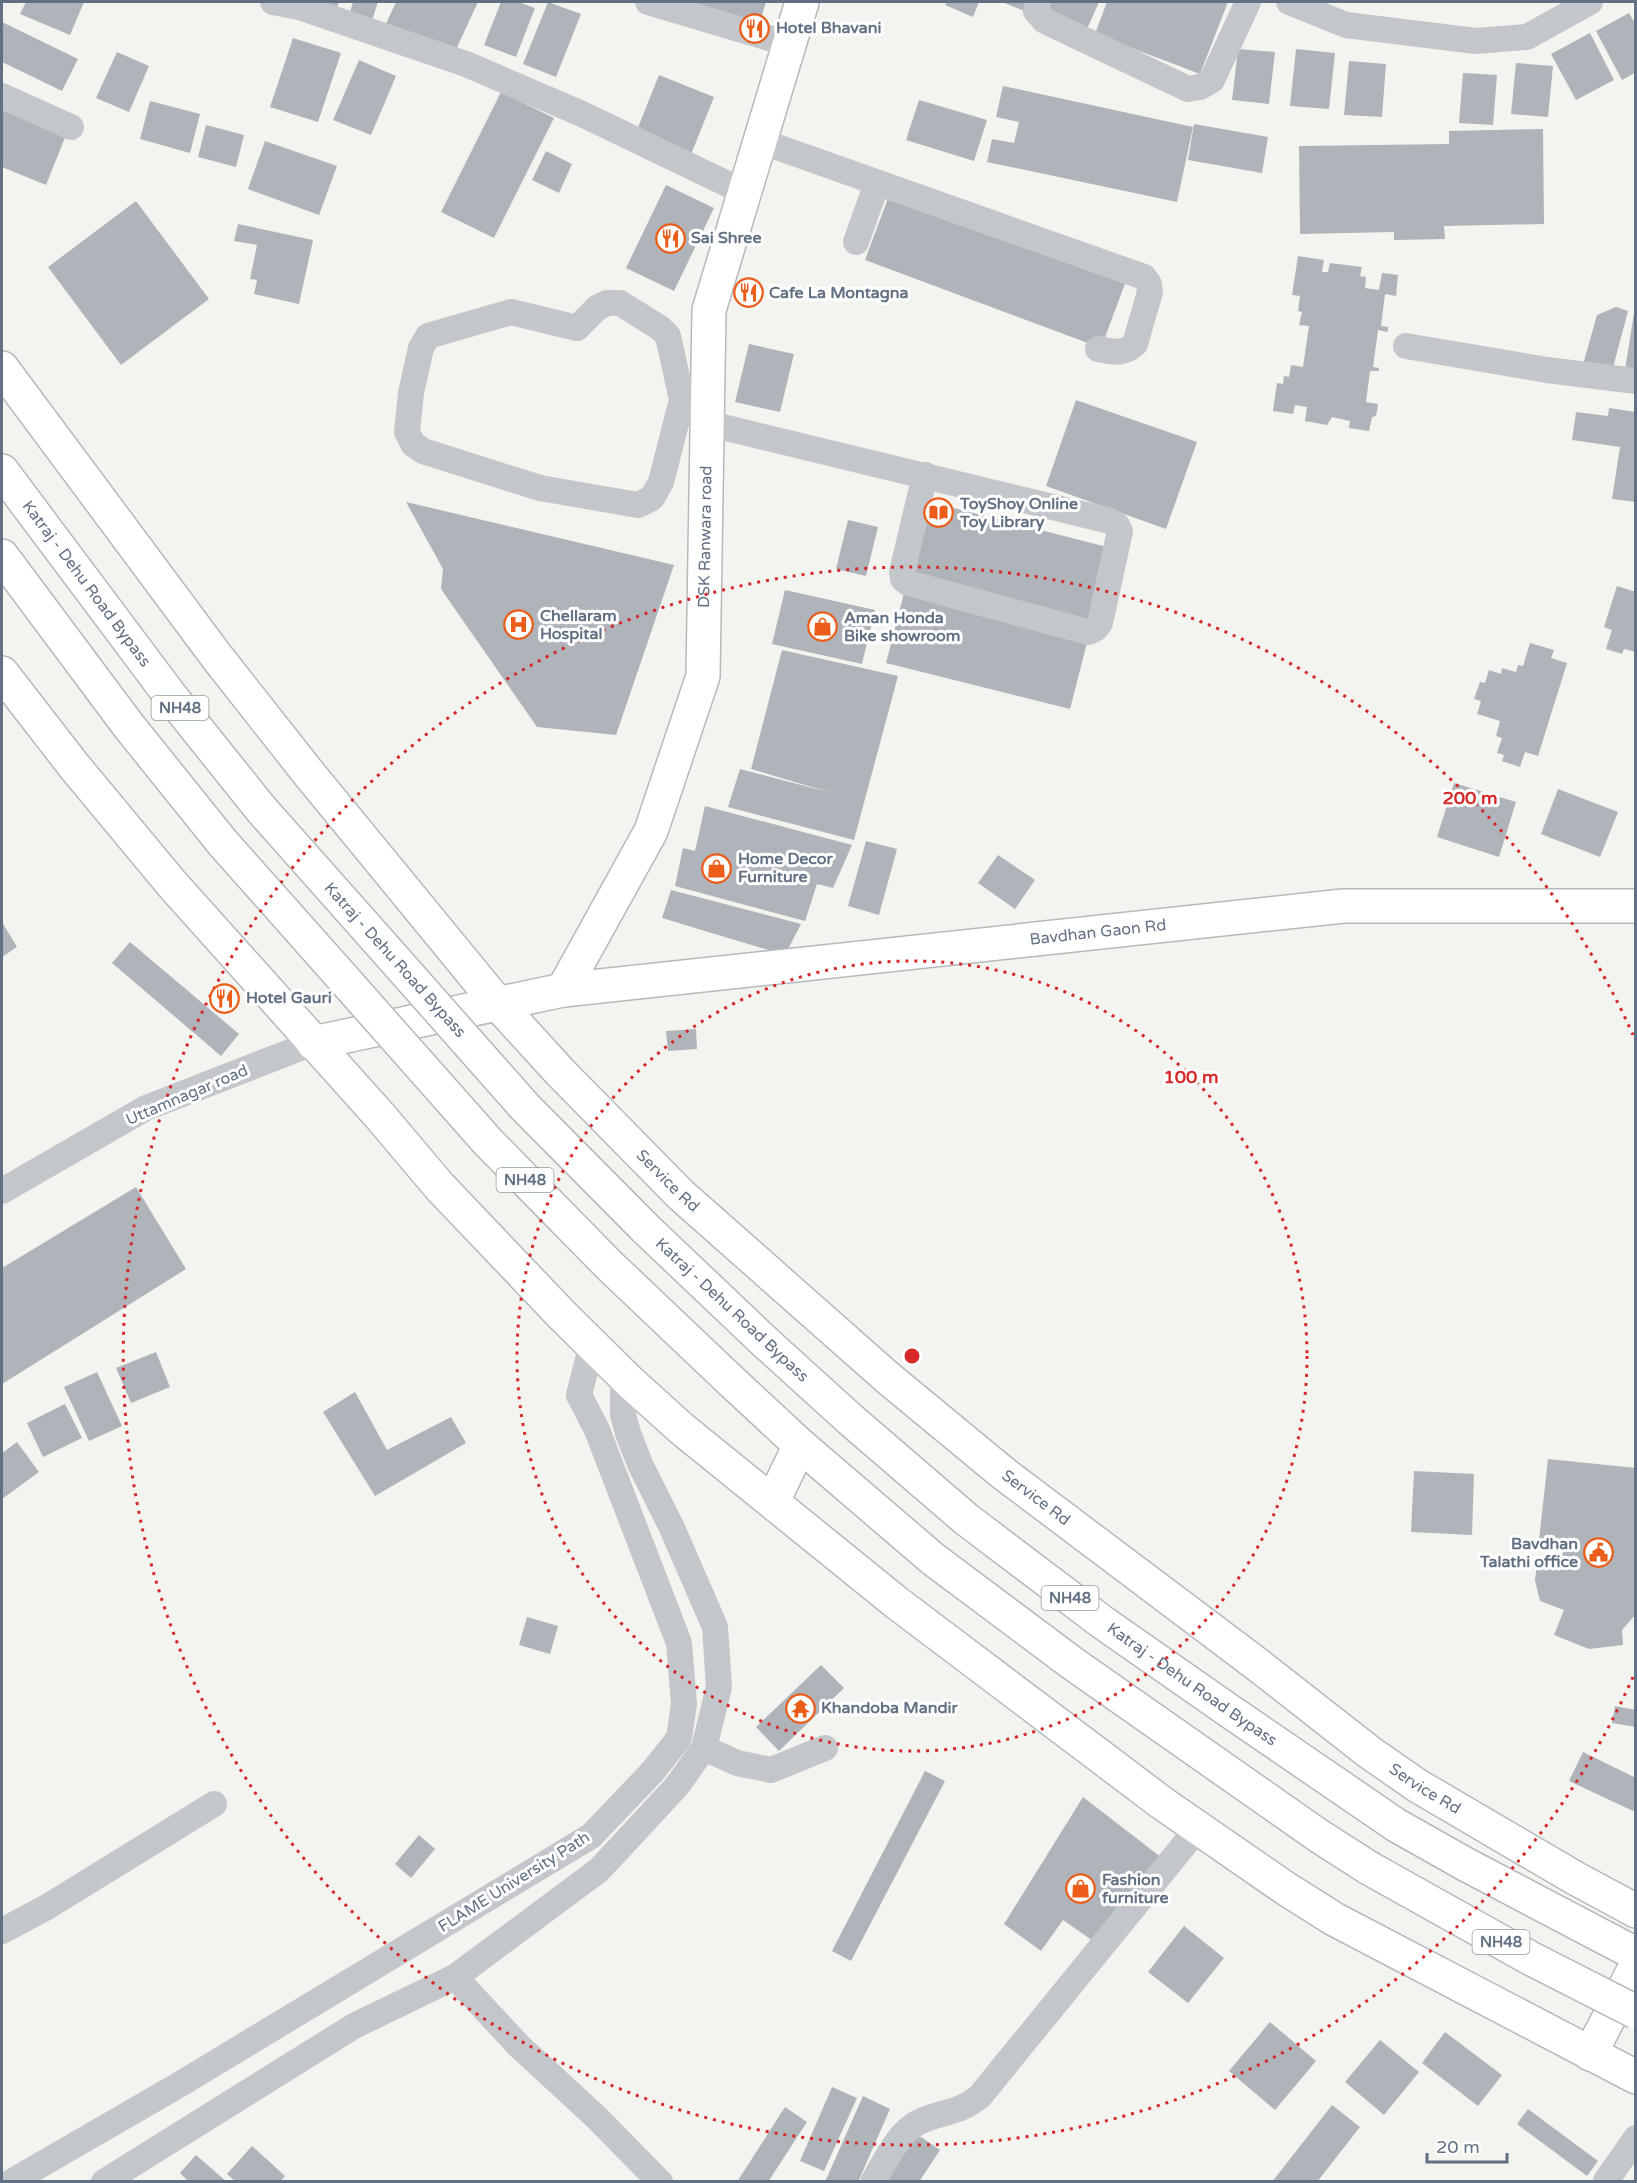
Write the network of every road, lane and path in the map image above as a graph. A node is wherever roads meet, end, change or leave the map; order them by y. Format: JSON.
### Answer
{"nodes":[{"id":1,"x":273,"y":2,"type":"edge"},
{"id":2,"x":648,"y":2,"type":"edge"},
{"id":3,"x":802,"y":2,"type":"edge"},
{"id":4,"x":1038,"y":2,"type":"edge"},
{"id":5,"x":1248,"y":2,"type":"edge"},
{"id":6,"x":1289,"y":2,"type":"edge"},
{"id":7,"x":1590,"y":2,"type":"edge"},
{"id":8,"x":300,"y":4,"type":"edge"},
{"id":9,"x":789,"y":44,"type":"junction"},
{"id":10,"x":2,"y":96,"type":"edge"},
{"id":11,"x":71,"y":127,"type":"dead end"},
{"id":12,"x":760,"y":141,"type":"junction"},
{"id":13,"x":877,"y":183,"type":"junction"},
{"id":14,"x":744,"y":192,"type":"junction"},
{"id":15,"x":856,"y":242,"type":"dead end"},
{"id":16,"x":1406,"y":346,"type":"dead end"},
{"id":17,"x":1098,"y":350,"type":"dead end"},
{"id":18,"x":2,"y":368,"type":"edge"},
{"id":19,"x":692,"y":372,"type":"junction"},
{"id":20,"x":1635,"y":381,"type":"edge"},
{"id":21,"x":706,"y":423,"type":"junction"},
{"id":22,"x":2,"y":471,"type":"edge"},
{"id":23,"x":925,"y":476,"type":"junction"},
{"id":24,"x":2,"y":556,"type":"edge"},
{"id":25,"x":2,"y":673,"type":"edge"},
{"id":26,"x":1635,"y":906,"type":"edge"},
{"id":27,"x":563,"y":990,"type":"junction"},
{"id":28,"x":498,"y":1004,"type":"junction"},
{"id":29,"x":313,"y":1043,"type":"junction"},
{"id":30,"x":2,"y":1191,"type":"edge"},
{"id":31,"x":592,"y":1344,"type":"junction"},
{"id":32,"x":623,"y":1375,"type":"junction"},
{"id":33,"x":579,"y":1395,"type":"junction"},
{"id":34,"x":623,"y":1415,"type":"junction"},
{"id":35,"x":800,"y":1445,"type":"junction"},
{"id":36,"x":773,"y":1501,"type":"junction"},
{"id":37,"x":704,"y":1748,"type":"junction"},
{"id":38,"x":825,"y":1748,"type":"dead end"},
{"id":39,"x":214,"y":1804,"type":"dead end"},
{"id":40,"x":1198,"y":1828,"type":"junction"},
{"id":41,"x":1635,"y":1911,"type":"edge"},
{"id":42,"x":2,"y":1931,"type":"edge"},
{"id":43,"x":1635,"y":1954,"type":"edge"},
{"id":44,"x":1635,"y":1966,"type":"edge"},
{"id":45,"x":455,"y":1977,"type":"junction"},
{"id":46,"x":1635,"y":2012,"type":"edge"},
{"id":47,"x":1590,"y":2054,"type":"junction"},
{"id":48,"x":1635,"y":2077,"type":"edge"},
{"id":49,"x":1635,"y":2138,"type":"edge"},
{"id":50,"x":11,"y":2181,"type":"edge"},
{"id":51,"x":104,"y":2181,"type":"edge"},
{"id":52,"x":660,"y":2181,"type":"edge"},
{"id":53,"x":873,"y":2181,"type":"edge"},
{"id":54,"x":1606,"y":2181,"type":"edge"}],
"edges":[{"from":1,"to":8,"type":"street"},
{"from":2,"to":9,"type":"street"},
{"from":3,"to":9,"type":"main road","name":"DSK Ranwara road"},
{"from":4,"to":5,"type":"street"},
{"from":6,"to":7,"type":"street"},
{"from":8,"to":14,"type":"street"},
{"from":9,"to":12,"type":"main road","name":"DSK Ranwara road"},
{"from":10,"to":11,"type":"street"},
{"from":12,"to":13,"type":"street"},
{"from":12,"to":14,"type":"main road","name":"DSK Ranwara road"},
{"from":13,"to":15,"type":"street"},
{"from":13,"to":17,"type":"street"},
{"from":14,"to":19,"type":"main road","name":"DSK Ranwara road"},
{"from":16,"to":20,"type":"street"},
{"from":18,"to":28,"type":"main road","name":"Service Rd"},
{"from":19,"to":19,"type":"street"},
{"from":19,"to":21,"type":"main road","name":"DSK Ranwara road"},
{"from":21,"to":23,"type":"street"},
{"from":21,"to":27,"type":"main road","name":"DSK Ranwara road"},
{"from":22,"to":43,"type":"main road","name":"Katraj - Dehu Road Bypass","number":"NH48","bridge":true},
{"from":23,"to":23,"type":"street"},
{"from":24,"to":35,"type":"main road","number":"NH48","bridge":true},
{"from":25,"to":29,"type":"main road"},
{"from":26,"to":27,"type":"main road","name":"Bavdhan Gaon Rd"},
{"from":27,"to":28,"type":"main road"},
{"from":28,"to":29,"type":"main road"},
{"from":28,"to":41,"type":"main road","name":"Service Rd"},
{"from":29,"to":30,"type":"street","name":"Uttamnagar road"},
{"from":29,"to":31,"type":"main road"},
{"from":31,"to":32,"type":"main road"},
{"from":31,"to":33,"type":"street"},
{"from":32,"to":34,"type":"street"},
{"from":32,"to":36,"type":"main road"},
{"from":33,"to":34,"type":"street"},
{"from":33,"to":50,"type":"street","name":"FLAME University Path"},
{"from":34,"to":37,"type":"street"},
{"from":35,"to":36,"type":"main road"},
{"from":35,"to":46,"type":"main road","number":"NH48","bridge":true},
{"from":36,"to":40,"type":"main road"},
{"from":37,"to":38,"type":"street"},
{"from":37,"to":45,"type":"street"},
{"from":39,"to":42,"type":"street"},
{"from":40,"to":47,"type":"main road"},
{"from":40,"to":53,"type":"street"},
{"from":44,"to":47,"type":"main road"},
{"from":45,"to":51,"type":"street"},
{"from":45,"to":52,"type":"street"},
{"from":47,"to":48,"type":"main road"},
{"from":49,"to":54,"type":"street"}]}
